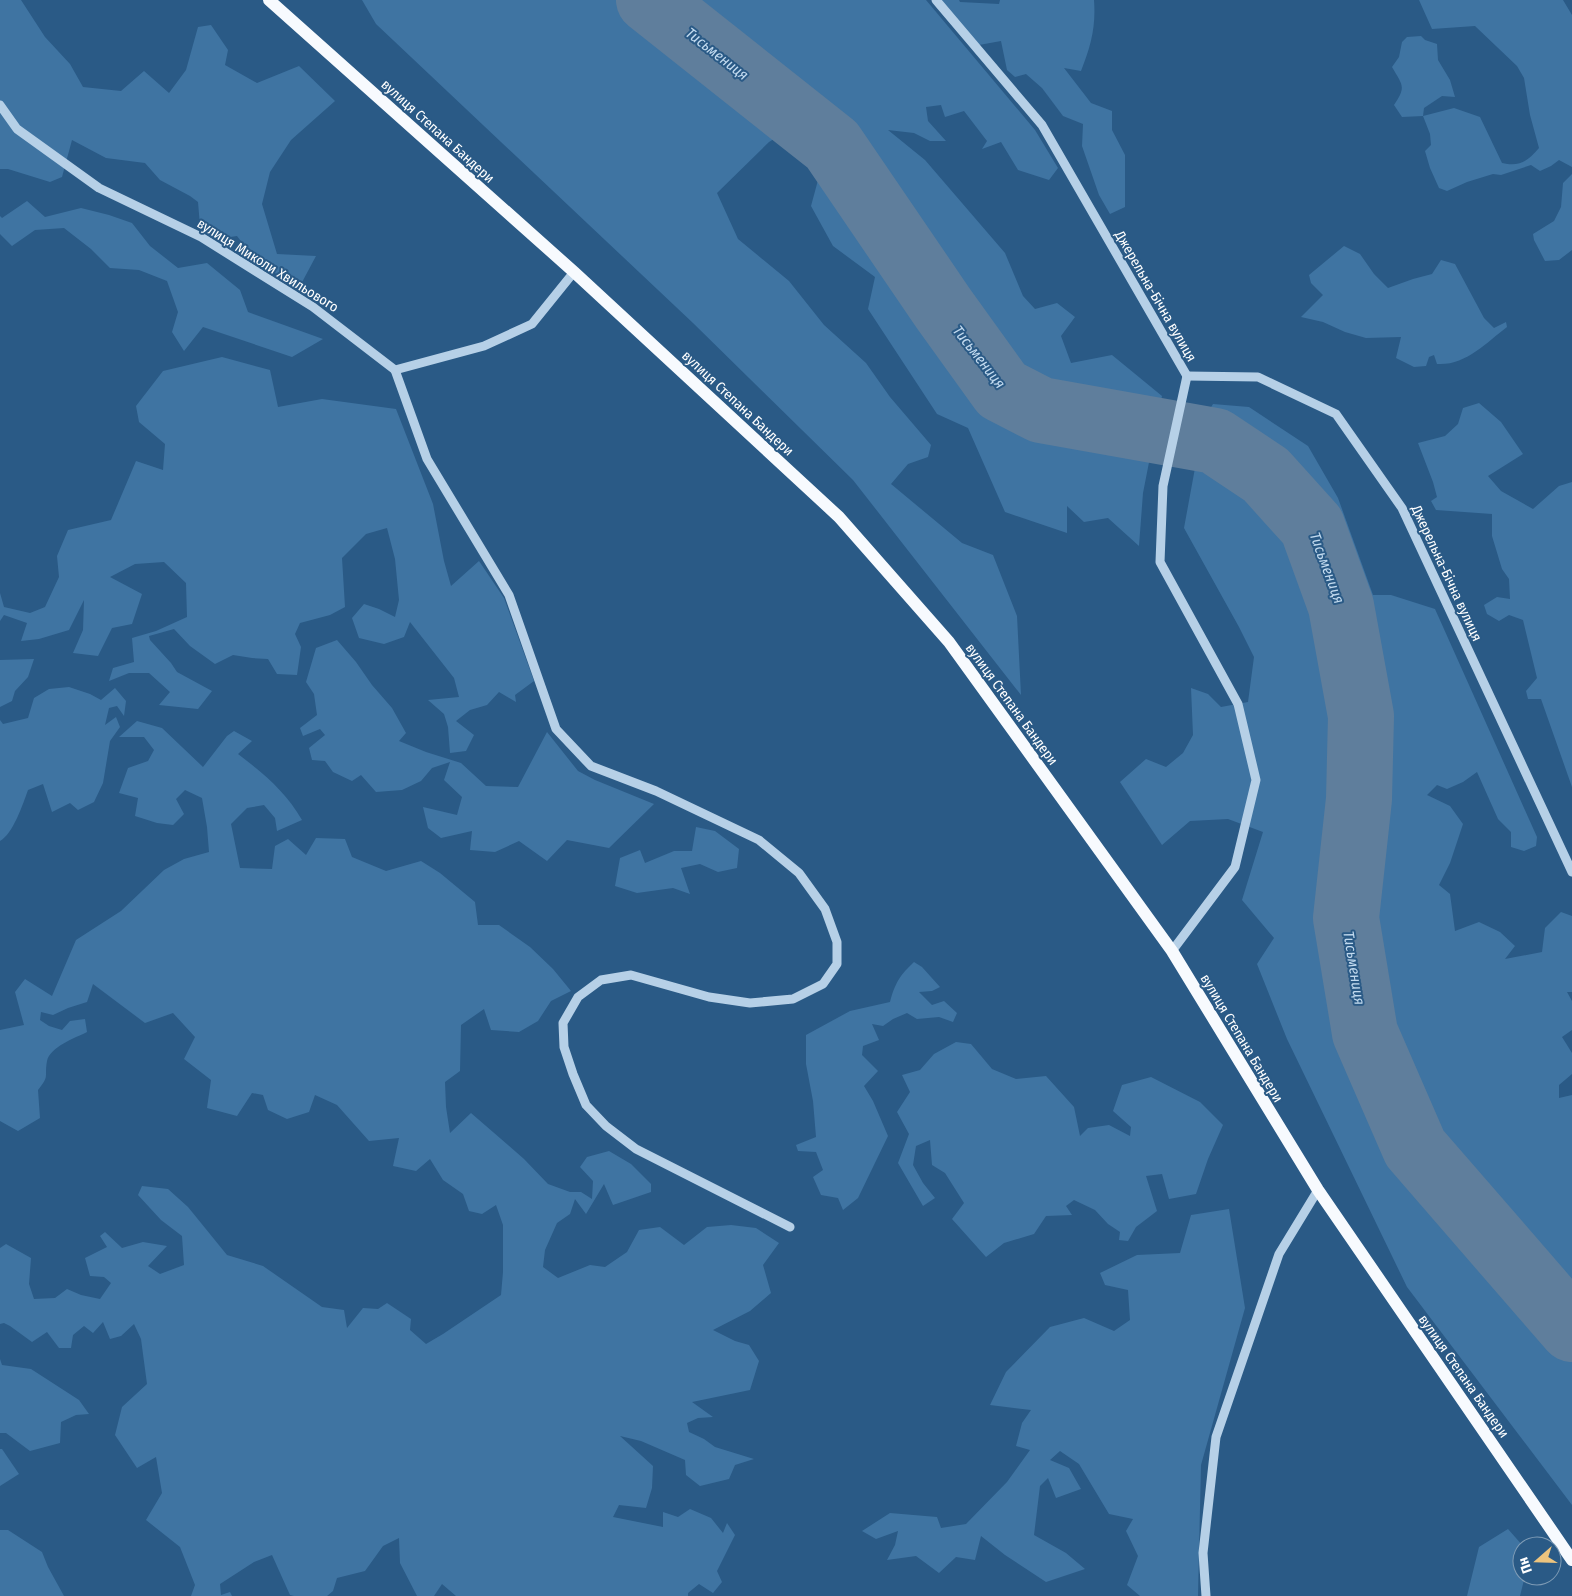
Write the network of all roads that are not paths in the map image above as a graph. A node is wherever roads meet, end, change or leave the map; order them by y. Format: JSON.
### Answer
{"nodes":[{"id":1,"x":269,"y":0,"type":"edge"},
{"id":2,"x":936,"y":0,"type":"edge"},
{"id":3,"x":0,"y":105,"type":"edge"},
{"id":4,"x":574,"y":272,"type":"junction"},
{"id":5,"x":395,"y":370,"type":"junction"},
{"id":6,"x":1187,"y":376,"type":"junction"},
{"id":7,"x":1572,"y":872,"type":"edge"},
{"id":8,"x":1172,"y":951,"type":"junction"},
{"id":9,"x":1318,"y":1190,"type":"junction"},
{"id":10,"x":790,"y":1227,"type":"dead end"},
{"id":11,"x":1572,"y":1560,"type":"edge"},
{"id":12,"x":1206,"y":1596,"type":"edge"}],
"edges":[{"from":1,"to":4,"type":"main road","name":"вулиця Степана Бандери"},
{"from":2,"to":6,"type":"street","name":"Джерельна-Бічна вулиця"},
{"from":3,"to":5,"type":"street","name":"вулиця Миколи Хвильового"},
{"from":4,"to":5,"type":"street"},
{"from":4,"to":8,"type":"main road","name":"вулиця Степана Бандери"},
{"from":5,"to":10,"type":"street"},
{"from":6,"to":7,"type":"street","name":"Джерельна-Бічна вулиця"},
{"from":6,"to":8,"type":"street"},
{"from":8,"to":9,"type":"main road","name":"вулиця Степана Бандери"},
{"from":9,"to":11,"type":"main road","name":"вулиця Степана Бандери"},
{"from":9,"to":12,"type":"street"}]}
